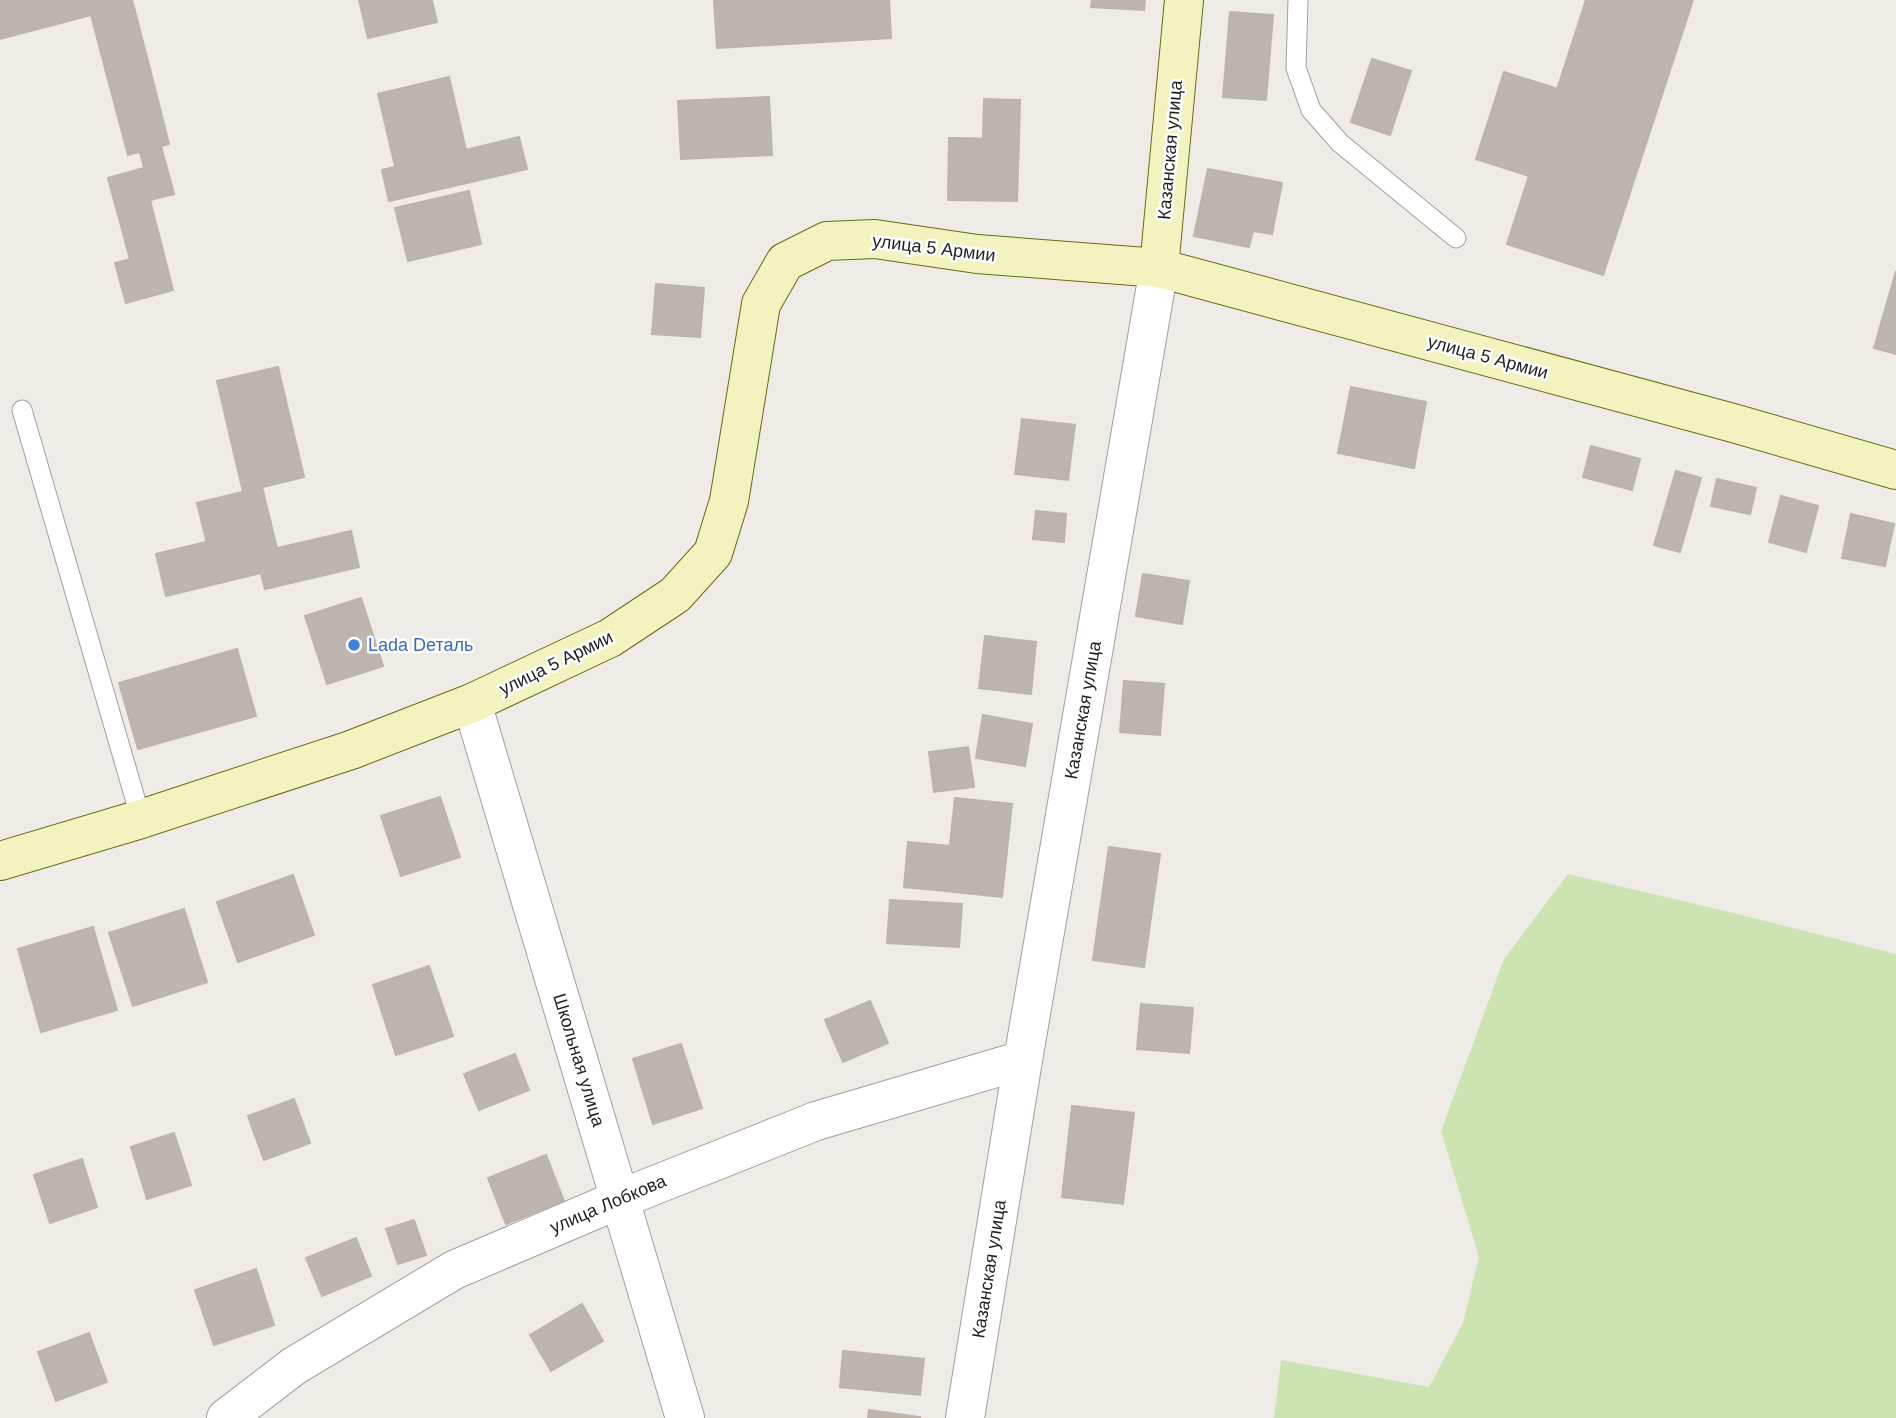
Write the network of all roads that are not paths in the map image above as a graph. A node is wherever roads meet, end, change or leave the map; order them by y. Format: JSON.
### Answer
{"nodes":[{"id":1,"x":1184,"y":0,"type":"edge"},
{"id":2,"x":1298,"y":0,"type":"edge"},
{"id":3,"x":1456,"y":238,"type":"dead end"},
{"id":4,"x":1159,"y":268,"type":"junction"},
{"id":5,"x":22,"y":410,"type":"dead end"},
{"id":6,"x":1896,"y":470,"type":"edge"},
{"id":7,"x":472,"y":703,"type":"junction"},
{"id":8,"x":141,"y":819,"type":"junction"},
{"id":9,"x":0,"y":861,"type":"edge"},
{"id":10,"x":1023,"y":1060,"type":"junction"},
{"id":11,"x":620,"y":1199,"type":"junction"},
{"id":12,"x":226,"y":1418,"type":"edge"},
{"id":13,"x":685,"y":1418,"type":"edge"},
{"id":14,"x":965,"y":1418,"type":"edge"}],
"edges":[{"from":1,"to":4,"type":"main road","name":"Казанская улица"},
{"from":2,"to":3,"type":"lane"},
{"from":4,"to":6,"type":"main road","name":"улица 5 Армии"},
{"from":4,"to":7,"type":"main road","name":"улица 5 Армии"},
{"from":4,"to":10,"type":"street","name":"Казанская улица"},
{"from":5,"to":8,"type":"lane"},
{"from":7,"to":8,"type":"main road","name":"улица 5 Армии"},
{"from":7,"to":11,"type":"street","name":"Школьная улица"},
{"from":8,"to":9,"type":"main road","name":"улица 5 Армии"},
{"from":10,"to":11,"type":"street","name":"улица Лобкова"},
{"from":10,"to":14,"type":"street","name":"Казанская улица"},
{"from":11,"to":12,"type":"street","name":"улица Лобкова"},
{"from":11,"to":13,"type":"street","name":"Школьная улица"}]}
